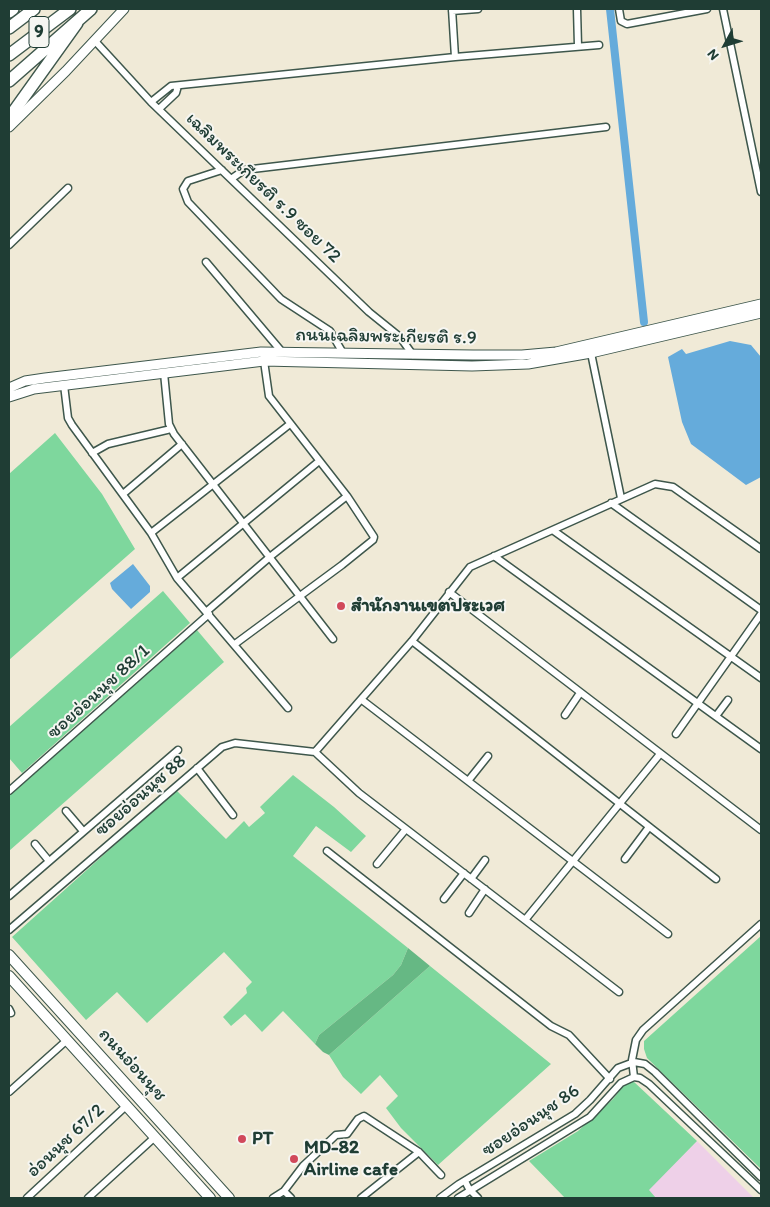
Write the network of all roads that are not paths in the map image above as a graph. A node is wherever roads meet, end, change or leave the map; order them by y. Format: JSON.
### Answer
{"nodes":[{"id":1,"x":14,"y":9,"type":"edge"},
{"id":2,"x":34,"y":9,"type":"edge"},
{"id":3,"x":70,"y":9,"type":"edge"},
{"id":4,"x":91,"y":9,"type":"edge"},
{"id":5,"x":124,"y":9,"type":"edge"},
{"id":6,"x":478,"y":9,"type":"edge"},
{"id":7,"x":576,"y":9,"type":"edge"},
{"id":8,"x":619,"y":9,"type":"edge"},
{"id":9,"x":707,"y":9,"type":"edge"},
{"id":10,"x":723,"y":9,"type":"edge"},
{"id":11,"x":452,"y":10,"type":"edge"},
{"id":12,"x":9,"y":12,"type":"edge"},
{"id":13,"x":670,"y":12,"type":"edge"},
{"id":14,"x":77,"y":23,"type":"junction"},
{"id":15,"x":9,"y":28,"type":"edge"},
{"id":16,"x":95,"y":40,"type":"junction"},
{"id":17,"x":600,"y":45,"type":"dead end"},
{"id":18,"x":578,"y":46,"type":"junction"},
{"id":19,"x":9,"y":55,"type":"edge"},
{"id":20,"x":455,"y":57,"type":"junction"},
{"id":21,"x":9,"y":82,"type":"edge"},
{"id":22,"x":178,"y":86,"type":"junction"},
{"id":23,"x":152,"y":102,"type":"junction"},
{"id":24,"x":158,"y":109,"type":"junction"},
{"id":25,"x":9,"y":118,"type":"edge"},
{"id":26,"x":9,"y":127,"type":"edge"},
{"id":27,"x":606,"y":127,"type":"dead end"},
{"id":28,"x":222,"y":170,"type":"junction"},
{"id":29,"x":231,"y":179,"type":"junction"},
{"id":30,"x":68,"y":188,"type":"dead end"},
{"id":31,"x":761,"y":192,"type":"edge"},
{"id":32,"x":9,"y":245,"type":"edge"},
{"id":33,"x":206,"y":262,"type":"dead end"},
{"id":34,"x":761,"y":304,"type":"edge"},
{"id":35,"x":761,"y":313,"type":"edge"},
{"id":36,"x":282,"y":352,"type":"junction"},
{"id":37,"x":343,"y":353,"type":"junction"},
{"id":38,"x":591,"y":353,"type":"junction"},
{"id":39,"x":412,"y":355,"type":"junction"},
{"id":40,"x":264,"y":361,"type":"junction"},
{"id":41,"x":164,"y":373,"type":"junction"},
{"id":42,"x":64,"y":385,"type":"junction"},
{"id":43,"x":9,"y":388,"type":"edge"},
{"id":44,"x":9,"y":397,"type":"edge"},
{"id":45,"x":290,"y":424,"type":"junction"},
{"id":46,"x":171,"y":429,"type":"junction"},
{"id":47,"x":182,"y":444,"type":"junction"},
{"id":48,"x":92,"y":453,"type":"junction"},
{"id":49,"x":318,"y":462,"type":"junction"},
{"id":50,"x":212,"y":483,"type":"junction"},
{"id":51,"x":123,"y":494,"type":"junction"},
{"id":52,"x":347,"y":496,"type":"junction"},
{"id":53,"x":621,"y":498,"type":"junction"},
{"id":54,"x":611,"y":503,"type":"junction"},
{"id":55,"x":243,"y":521,"type":"junction"},
{"id":56,"x":554,"y":531,"type":"junction"},
{"id":57,"x":151,"y":533,"type":"junction"},
{"id":58,"x":761,"y":549,"type":"edge"},
{"id":59,"x":271,"y":556,"type":"junction"},
{"id":60,"x":494,"y":556,"type":"junction"},
{"id":61,"x":177,"y":578,"type":"junction"},
{"id":62,"x":449,"y":592,"type":"junction"},
{"id":63,"x":300,"y":594,"type":"junction"},
{"id":64,"x":761,"y":610,"type":"edge"},
{"id":65,"x":207,"y":613,"type":"junction"},
{"id":66,"x":761,"y":614,"type":"edge"},
{"id":67,"x":333,"y":639,"type":"dead end"},
{"id":68,"x":412,"y":641,"type":"junction"},
{"id":69,"x":235,"y":644,"type":"junction"},
{"id":70,"x":732,"y":657,"type":"junction"},
{"id":71,"x":761,"y":678,"type":"edge"},
{"id":72,"x":580,"y":693,"type":"junction"},
{"id":73,"x":362,"y":700,"type":"junction"},
{"id":74,"x":728,"y":700,"type":"dead end"},
{"id":75,"x":699,"y":704,"type":"junction"},
{"id":76,"x":288,"y":708,"type":"dead end"},
{"id":77,"x":565,"y":714,"type":"dead end"},
{"id":78,"x":716,"y":716,"type":"junction"},
{"id":79,"x":676,"y":734,"type":"dead end"},
{"id":80,"x":761,"y":749,"type":"edge"},
{"id":81,"x":178,"y":750,"type":"dead end"},
{"id":82,"x":315,"y":752,"type":"junction"},
{"id":83,"x":660,"y":754,"type":"junction"},
{"id":84,"x":488,"y":756,"type":"dead end"},
{"id":85,"x":197,"y":768,"type":"junction"},
{"id":86,"x":468,"y":781,"type":"junction"},
{"id":87,"x":9,"y":792,"type":"edge"},
{"id":88,"x":619,"y":803,"type":"junction"},
{"id":89,"x":66,"y":811,"type":"dead end"},
{"id":90,"x":234,"y":816,"type":"dead end"},
{"id":91,"x":649,"y":827,"type":"junction"},
{"id":92,"x":406,"y":829,"type":"junction"},
{"id":93,"x":761,"y":830,"type":"edge"},
{"id":94,"x":84,"y":831,"type":"junction"},
{"id":95,"x":35,"y":844,"type":"dead end"},
{"id":96,"x":327,"y":851,"type":"dead end"},
{"id":97,"x":625,"y":859,"type":"dead end"},
{"id":98,"x":485,"y":860,"type":"dead end"},
{"id":99,"x":49,"y":861,"type":"junction"},
{"id":100,"x":573,"y":862,"type":"junction"},
{"id":101,"x":377,"y":864,"type":"dead end"},
{"id":102,"x":464,"y":873,"type":"junction"},
{"id":103,"x":471,"y":879,"type":"junction"},
{"id":104,"x":716,"y":879,"type":"dead end"},
{"id":105,"x":485,"y":889,"type":"junction"},
{"id":106,"x":9,"y":896,"type":"edge"},
{"id":107,"x":444,"y":899,"type":"dead end"},
{"id":108,"x":469,"y":913,"type":"dead end"},
{"id":109,"x":525,"y":920,"type":"junction"},
{"id":110,"x":761,"y":924,"type":"edge"},
{"id":111,"x":9,"y":930,"type":"edge"},
{"id":112,"x":668,"y":934,"type":"dead end"},
{"id":113,"x":9,"y":955,"type":"edge"},
{"id":114,"x":9,"y":978,"type":"edge"},
{"id":115,"x":619,"y":992,"type":"dead end"},
{"id":116,"x":66,"y":1041,"type":"junction"},
{"id":117,"x":632,"y":1063,"type":"junction"},
{"id":118,"x":634,"y":1077,"type":"junction"},
{"id":119,"x":610,"y":1079,"type":"junction"},
{"id":120,"x":9,"y":1092,"type":"edge"},
{"id":121,"x":126,"y":1106,"type":"junction"},
{"id":122,"x":155,"y":1137,"type":"junction"},
{"id":123,"x":419,"y":1152,"type":"junction"},
{"id":124,"x":441,"y":1175,"type":"dead end"},
{"id":125,"x":761,"y":1177,"type":"edge"},
{"id":126,"x":465,"y":1181,"type":"junction"},
{"id":127,"x":761,"y":1190,"type":"edge"},
{"id":128,"x":284,"y":1191,"type":"junction"},
{"id":129,"x":470,"y":1191,"type":"junction"},
{"id":130,"x":27,"y":1198,"type":"edge"},
{"id":131,"x":88,"y":1198,"type":"edge"},
{"id":132,"x":210,"y":1198,"type":"edge"},
{"id":133,"x":229,"y":1198,"type":"edge"},
{"id":134,"x":273,"y":1198,"type":"edge"},
{"id":135,"x":291,"y":1198,"type":"edge"},
{"id":136,"x":361,"y":1198,"type":"edge"},
{"id":137,"x":440,"y":1198,"type":"edge"},
{"id":138,"x":458,"y":1198,"type":"edge"},
{"id":139,"x":478,"y":1198,"type":"edge"}],
"edges":[{"from":1,"to":12,"type":"highway"},
{"from":2,"to":15,"type":"highway","number":"9"},
{"from":3,"to":19,"type":"highway","number":"9"},
{"from":4,"to":14,"type":"highway"},
{"from":5,"to":16,"type":"main road"},
{"from":6,"to":11,"type":"street"},
{"from":7,"to":18,"type":"street"},
{"from":8,"to":13,"type":"street"},
{"from":9,"to":13,"type":"street"},
{"from":10,"to":31,"type":"street"},
{"from":11,"to":20,"type":"street"},
{"from":14,"to":21,"type":"highway"},
{"from":14,"to":25,"type":"highway"},
{"from":16,"to":23,"type":"street","name":"เฉลิมพระเกียรติ ร.9 ซอย 72"},
{"from":16,"to":26,"type":"main road"},
{"from":17,"to":18,"type":"street"},
{"from":18,"to":20,"type":"street"},
{"from":20,"to":22,"type":"street"},
{"from":22,"to":23,"type":"street"},
{"from":22,"to":24,"type":"street"},
{"from":23,"to":24,"type":"street","name":"เฉลิมพระเกียรติ ร.9 ซอย 72"},
{"from":24,"to":28,"type":"street","name":"เฉลิมพระเกียรติ ร.9 ซอย 72"},
{"from":27,"to":29,"type":"street"},
{"from":28,"to":29,"type":"street","name":"เฉลิมพระเกียรติ ร.9 ซอย 72"},
{"from":28,"to":37,"type":"street"},
{"from":29,"to":39,"type":"street","name":"เฉลิมพระเกียรติ ร.9 ซอย 72"},
{"from":30,"to":32,"type":"street"},
{"from":33,"to":36,"type":"street"},
{"from":34,"to":39,"type":"main road","name":"ถนนเฉลิมพระเกียรติ ร.9"},
{"from":35,"to":38,"type":"main road","name":"ถนนเฉลิมพระเกียรติ ร.9"},
{"from":36,"to":37,"type":"main road","name":"ถนนเฉลิมพระเกียรติ ร.9"},
{"from":36,"to":43,"type":"main road","name":"ถนนเฉลิมพระเกียรติ ร.9"},
{"from":37,"to":39,"type":"main road","name":"ถนนเฉลิมพระเกียรติ ร.9"},
{"from":38,"to":40,"type":"main road","name":"ถนนเฉลิมพระเกียรติ ร.9"},
{"from":38,"to":53,"type":"street"},
{"from":40,"to":41,"type":"main road","name":"ถนนเฉลิมพระเกียรติ ร.9"},
{"from":40,"to":45,"type":"street"},
{"from":41,"to":42,"type":"main road","name":"ถนนเฉลิมพระเกียรติ ร.9"},
{"from":41,"to":46,"type":"street"},
{"from":42,"to":44,"type":"main road","name":"ถนนเฉลิมพระเกียรติ ร.9"},
{"from":42,"to":48,"type":"street"},
{"from":45,"to":49,"type":"street"},
{"from":45,"to":50,"type":"street"},
{"from":46,"to":47,"type":"street"},
{"from":46,"to":48,"type":"street"},
{"from":47,"to":50,"type":"street"},
{"from":47,"to":51,"type":"street"},
{"from":48,"to":51,"type":"street"},
{"from":49,"to":52,"type":"street"},
{"from":49,"to":55,"type":"street"},
{"from":50,"to":55,"type":"street"},
{"from":50,"to":57,"type":"street"},
{"from":51,"to":57,"type":"street"},
{"from":52,"to":59,"type":"street","name":"ซอยอ่อนนุช 88/1"},
{"from":52,"to":63,"type":"street"},
{"from":53,"to":54,"type":"street"},
{"from":53,"to":58,"type":"street"},
{"from":54,"to":56,"type":"street"},
{"from":54,"to":64,"type":"street"},
{"from":55,"to":59,"type":"street"},
{"from":55,"to":61,"type":"street"},
{"from":56,"to":60,"type":"street"},
{"from":56,"to":70,"type":"street"},
{"from":57,"to":61,"type":"street"},
{"from":59,"to":63,"type":"street"},
{"from":59,"to":65,"type":"street","name":"ซอยอ่อนนุช 88/1"},
{"from":60,"to":62,"type":"street"},
{"from":60,"to":75,"type":"street"},
{"from":61,"to":65,"type":"street"},
{"from":62,"to":68,"type":"street"},
{"from":62,"to":72,"type":"street"},
{"from":63,"to":67,"type":"street"},
{"from":63,"to":69,"type":"street"},
{"from":65,"to":69,"type":"street"},
{"from":65,"to":87,"type":"street","name":"ซอยอ่อนนุช 88/1"},
{"from":66,"to":70,"type":"street"},
{"from":68,"to":73,"type":"street"},
{"from":68,"to":88,"type":"street"},
{"from":69,"to":76,"type":"street"},
{"from":70,"to":71,"type":"street"},
{"from":70,"to":75,"type":"street"},
{"from":72,"to":77,"type":"street"},
{"from":72,"to":83,"type":"street"},
{"from":73,"to":82,"type":"street"},
{"from":73,"to":86,"type":"street"},
{"from":74,"to":78,"type":"street"},
{"from":75,"to":78,"type":"street"},
{"from":75,"to":79,"type":"street"},
{"from":78,"to":80,"type":"street"},
{"from":81,"to":94,"type":"street"},
{"from":82,"to":85,"type":"street","name":"ซอยอ่อนนุช 88"},
{"from":82,"to":92,"type":"street"},
{"from":83,"to":88,"type":"street"},
{"from":83,"to":93,"type":"street"},
{"from":84,"to":86,"type":"street"},
{"from":85,"to":90,"type":"street"},
{"from":85,"to":111,"type":"street","name":"ซอยอ่อนนุช 88"},
{"from":86,"to":100,"type":"street"},
{"from":88,"to":91,"type":"street"},
{"from":88,"to":100,"type":"street"},
{"from":89,"to":94,"type":"street"},
{"from":91,"to":97,"type":"street"},
{"from":91,"to":104,"type":"street"},
{"from":92,"to":101,"type":"street"},
{"from":92,"to":102,"type":"street"},
{"from":94,"to":99,"type":"street"},
{"from":95,"to":99,"type":"street"},
{"from":96,"to":119,"type":"street"},
{"from":98,"to":103,"type":"street"},
{"from":99,"to":106,"type":"street"},
{"from":100,"to":109,"type":"street"},
{"from":100,"to":112,"type":"street"},
{"from":102,"to":103,"type":"street"},
{"from":102,"to":107,"type":"street"},
{"from":103,"to":105,"type":"street"},
{"from":105,"to":108,"type":"street"},
{"from":105,"to":109,"type":"street"},
{"from":109,"to":115,"type":"street"},
{"from":110,"to":117,"type":"street"},
{"from":113,"to":133,"type":"main road","name":"ถนนอ่อนนุช"},
{"from":114,"to":116,"type":"main road","name":"ถนนอ่อนนุช"},
{"from":116,"to":120,"type":"street"},
{"from":116,"to":121,"type":"main road","name":"ถนนอ่อนนุช"},
{"from":117,"to":118,"type":"street"},
{"from":117,"to":119,"type":"street","name":"ซอยอ่อนนุช 86"},
{"from":117,"to":125,"type":"street"},
{"from":118,"to":127,"type":"street"},
{"from":118,"to":129,"type":"street","name":"ซอยอ่อนนุช 86"},
{"from":119,"to":126,"type":"street","name":"ซอยอ่อนนุช 86"},
{"from":121,"to":122,"type":"main road","name":"ถนนอ่อนนุช"},
{"from":121,"to":130,"type":"street","name":"อ่อนนุช 67/2"},
{"from":122,"to":131,"type":"street"},
{"from":122,"to":132,"type":"main road","name":"ถนนอ่อนนุช"},
{"from":123,"to":124,"type":"street"},
{"from":123,"to":128,"type":"street"},
{"from":123,"to":136,"type":"street"},
{"from":126,"to":129,"type":"street"},
{"from":126,"to":137,"type":"street","name":"ซอยอ่อนนุช 86"},
{"from":128,"to":134,"type":"street"},
{"from":128,"to":135,"type":"street"},
{"from":129,"to":138,"type":"street","name":"ซอยอ่อนนุช 86"},
{"from":129,"to":139,"type":"street"}]}
